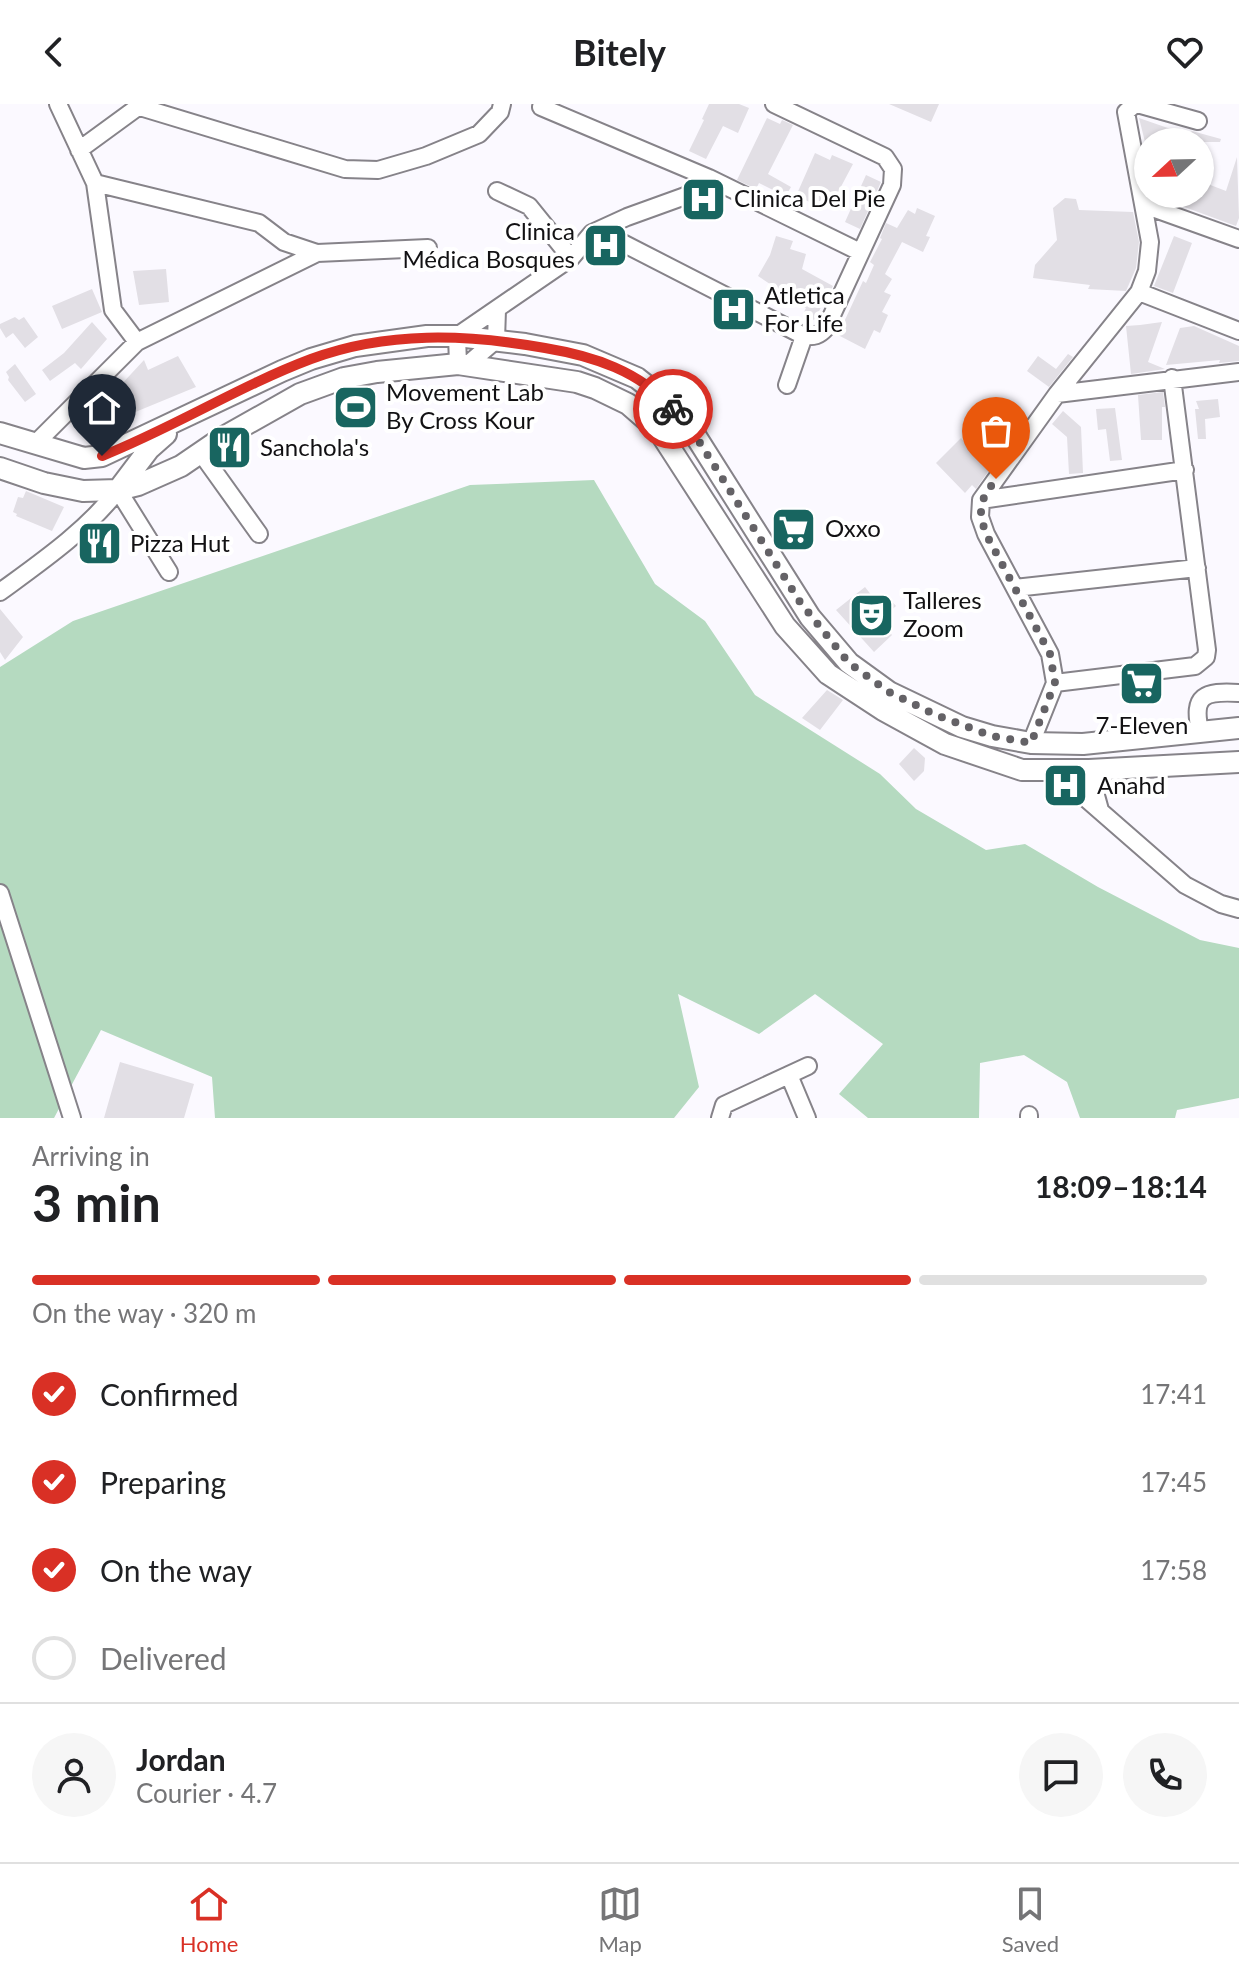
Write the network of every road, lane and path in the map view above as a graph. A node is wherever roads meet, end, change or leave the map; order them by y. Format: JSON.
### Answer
{"nodes":[{"id":1,"x":58,"y":104,"type":"edge"},
{"id":2,"x":502,"y":104,"type":"edge"},
{"id":3,"x":777,"y":105,"type":"edge"},
{"id":4,"x":141,"y":106,"type":"edge"},
{"id":5,"x":541,"y":107,"type":"dead end"},
{"id":6,"x":1198,"y":121,"type":"dead end"},
{"id":7,"x":79,"y":150,"type":"junction"},
{"id":8,"x":1134,"y":157,"type":"edge"},
{"id":9,"x":709,"y":178,"type":"junction"},
{"id":10,"x":95,"y":183,"type":"junction"},
{"id":11,"x":497,"y":191,"type":"dead end"},
{"id":12,"x":1144,"y":208,"type":"edge"},
{"id":13,"x":1152,"y":208,"type":"edge"},
{"id":14,"x":592,"y":233,"type":"junction"},
{"id":15,"x":1239,"y":239,"type":"edge"},
{"id":16,"x":428,"y":248,"type":"dead end"},
{"id":17,"x":860,"y":252,"type":"junction"},
{"id":18,"x":317,"y":253,"type":"junction"},
{"id":19,"x":571,"y":258,"type":"junction"},
{"id":20,"x":1139,"y":292,"type":"junction"},
{"id":21,"x":497,"y":310,"type":"junction"},
{"id":22,"x":1239,"y":331,"type":"edge"},
{"id":23,"x":812,"y":335,"type":"junction"},
{"id":24,"x":457,"y":336,"type":"junction"},
{"id":25,"x":499,"y":340,"type":"junction"},
{"id":26,"x":137,"y":342,"type":"junction"},
{"id":27,"x":462,"y":364,"type":"junction"},
{"id":28,"x":501,"y":368,"type":"junction"},
{"id":29,"x":1239,"y":372,"type":"edge"},
{"id":30,"x":1172,"y":378,"type":"junction"},
{"id":31,"x":787,"y":385,"type":"dead end"},
{"id":32,"x":1057,"y":394,"type":"junction"},
{"id":33,"x":181,"y":420,"type":"junction"},
{"id":34,"x":0,"y":433,"type":"edge"},
{"id":35,"x":36,"y":443,"type":"junction"},
{"id":36,"x":201,"y":453,"type":"junction"},
{"id":37,"x":0,"y":468,"type":"edge"},
{"id":38,"x":1185,"y":470,"type":"junction"},
{"id":39,"x":118,"y":490,"type":"junction"},
{"id":40,"x":981,"y":500,"type":"junction"},
{"id":41,"x":259,"y":534,"type":"dead end"},
{"id":42,"x":1197,"y":568,"type":"junction"},
{"id":43,"x":169,"y":572,"type":"dead end"},
{"id":44,"x":786,"y":577,"type":"junction"},
{"id":45,"x":761,"y":588,"type":"junction"},
{"id":46,"x":1015,"y":588,"type":"junction"},
{"id":47,"x":0,"y":592,"type":"edge"},
{"id":48,"x":800,"y":602,"type":"junction"},
{"id":49,"x":779,"y":617,"type":"junction"},
{"id":50,"x":1055,"y":683,"type":"junction"},
{"id":51,"x":1239,"y":693,"type":"edge"},
{"id":52,"x":1239,"y":728,"type":"edge"},
{"id":53,"x":1192,"y":733,"type":"junction"},
{"id":54,"x":1157,"y":737,"type":"junction"},
{"id":55,"x":1031,"y":743,"type":"junction"},
{"id":56,"x":1239,"y":762,"type":"edge"},
{"id":57,"x":1182,"y":765,"type":"junction"},
{"id":58,"x":1150,"y":767,"type":"junction"},
{"id":59,"x":1052,"y":769,"type":"junction"},
{"id":60,"x":1089,"y":770,"type":"junction"},
{"id":61,"x":1100,"y":810,"type":"junction"},
{"id":62,"x":0,"y":893,"type":"edge"},
{"id":63,"x":1239,"y":909,"type":"edge"},
{"id":64,"x":808,"y":1066,"type":"dead end"},
{"id":65,"x":789,"y":1075,"type":"junction"},
{"id":66,"x":72,"y":1117,"type":"edge"},
{"id":67,"x":720,"y":1118,"type":"edge"},
{"id":68,"x":807,"y":1118,"type":"edge"}],
"edges":[{"from":1,"to":7,"type":"street"},
{"from":2,"to":4,"type":"street"},
{"from":3,"to":17,"type":"street"},
{"from":4,"to":7,"type":"street"},
{"from":5,"to":9,"type":"street"},
{"from":6,"to":8,"type":"street"},
{"from":7,"to":10,"type":"street"},
{"from":9,"to":14,"type":"street"},
{"from":9,"to":17,"type":"street"},
{"from":10,"to":18,"type":"street"},
{"from":10,"to":26,"type":"street"},
{"from":11,"to":19,"type":"street"},
{"from":12,"to":20,"type":"street"},
{"from":13,"to":15,"type":"street"},
{"from":14,"to":19,"type":"street"},
{"from":14,"to":23,"type":"street"},
{"from":16,"to":18,"type":"street"},
{"from":17,"to":23,"type":"street"},
{"from":18,"to":26,"type":"street"},
{"from":19,"to":21,"type":"street"},
{"from":20,"to":22,"type":"street"},
{"from":20,"to":32,"type":"street"},
{"from":21,"to":24,"type":"street"},
{"from":21,"to":25,"type":"street"},
{"from":23,"to":31,"type":"street"},
{"from":24,"to":25,"type":"main road"},
{"from":24,"to":27,"type":"street"},
{"from":24,"to":33,"type":"main road"},
{"from":25,"to":27,"type":"street"},
{"from":25,"to":28,"type":"main road"},
{"from":25,"to":44,"type":"main road"},
{"from":26,"to":35,"type":"street"},
{"from":27,"to":28,"type":"main road"},
{"from":27,"to":36,"type":"main road"},
{"from":28,"to":45,"type":"main road"},
{"from":29,"to":30,"type":"street"},
{"from":30,"to":32,"type":"street"},
{"from":30,"to":38,"type":"street"},
{"from":32,"to":40,"type":"street"},
{"from":33,"to":35,"type":"main road"},
{"from":33,"to":39,"type":"main road"},
{"from":34,"to":35,"type":"main road"},
{"from":36,"to":39,"type":"main road"},
{"from":36,"to":41,"type":"street"},
{"from":37,"to":39,"type":"main road"},
{"from":38,"to":40,"type":"street"},
{"from":38,"to":42,"type":"street"},
{"from":39,"to":43,"type":"street"},
{"from":39,"to":47,"type":"street"},
{"from":40,"to":46,"type":"street"},
{"from":42,"to":46,"type":"street"},
{"from":42,"to":50,"type":"street"},
{"from":44,"to":45,"type":"main road"},
{"from":44,"to":48,"type":"main road"},
{"from":45,"to":49,"type":"main road"},
{"from":46,"to":50,"type":"street"},
{"from":48,"to":49,"type":"main road"},
{"from":48,"to":55,"type":"main road"},
{"from":49,"to":59,"type":"main road"},
{"from":50,"to":55,"type":"street"},
{"from":51,"to":53,"type":"street"},
{"from":52,"to":53,"type":"main road"},
{"from":53,"to":54,"type":"main road"},
{"from":53,"to":57,"type":"main road"},
{"from":54,"to":55,"type":"main road"},
{"from":54,"to":58,"type":"main road"},
{"from":56,"to":57,"type":"main road"},
{"from":57,"to":58,"type":"main road"},
{"from":58,"to":60,"type":"main road"},
{"from":59,"to":60,"type":"main road"},
{"from":59,"to":61,"type":"street"},
{"from":60,"to":61,"type":"street"},
{"from":61,"to":63,"type":"street"},
{"from":62,"to":66,"type":"street"},
{"from":64,"to":65,"type":"street"},
{"from":65,"to":67,"type":"street"},
{"from":65,"to":68,"type":"street"}]}
